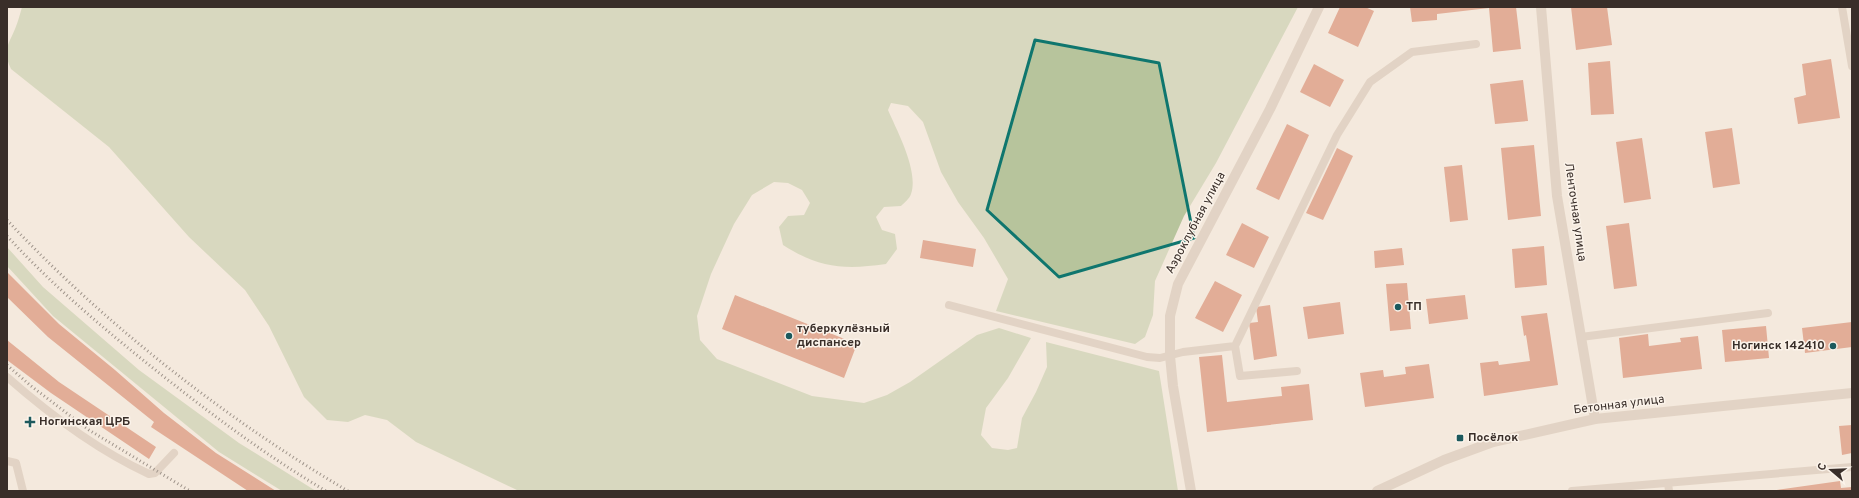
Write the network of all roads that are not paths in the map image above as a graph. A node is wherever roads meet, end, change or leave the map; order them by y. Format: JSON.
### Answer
{"nodes":[{"id":1,"x":1319,"y":7,"type":"edge"},
{"id":2,"x":1541,"y":7,"type":"edge"},
{"id":3,"x":1842,"y":7,"type":"edge"},
{"id":4,"x":1476,"y":44,"type":"dead end"},
{"id":5,"x":1852,"y":65,"type":"edge"},
{"id":6,"x":949,"y":305,"type":"dead end"},
{"id":7,"x":1768,"y":313,"type":"dead end"},
{"id":8,"x":1582,"y":337,"type":"junction"},
{"id":9,"x":1235,"y":346,"type":"junction"},
{"id":10,"x":1170,"y":356,"type":"junction"},
{"id":11,"x":1297,"y":370,"type":"dead end"},
{"id":12,"x":7,"y":377,"type":"edge"},
{"id":13,"x":1852,"y":393,"type":"edge"},
{"id":14,"x":1595,"y":419,"type":"junction"},
{"id":15,"x":174,"y":453,"type":"dead end"},
{"id":16,"x":7,"y":461,"type":"edge"},
{"id":17,"x":1852,"y":467,"type":"edge"},
{"id":18,"x":1669,"y":487,"type":"edge"},
{"id":19,"x":23,"y":491,"type":"edge"},
{"id":20,"x":1192,"y":491,"type":"edge"},
{"id":21,"x":1377,"y":491,"type":"edge"},
{"id":22,"x":1572,"y":491,"type":"edge"}],
"edges":[{"from":1,"to":10,"type":"street","name":"Аэроклубная улица"},
{"from":2,"to":8,"type":"street","name":"Ленточная улица"},
{"from":3,"to":5,"type":"lane"},
{"from":4,"to":9,"type":"lane"},
{"from":6,"to":10,"type":"lane"},
{"from":7,"to":8,"type":"lane"},
{"from":8,"to":14,"type":"street","name":"Ленточная улица"},
{"from":9,"to":10,"type":"lane"},
{"from":9,"to":11,"type":"lane"},
{"from":10,"to":20,"type":"street","name":"Аэроклубная улица"},
{"from":12,"to":15,"type":"lane"},
{"from":13,"to":14,"type":"street","name":"Бетонная улица"},
{"from":14,"to":21,"type":"street","name":"Бетонная улица"},
{"from":16,"to":19,"type":"lane"},
{"from":17,"to":18,"type":"lane"},
{"from":18,"to":22,"type":"lane"}]}
